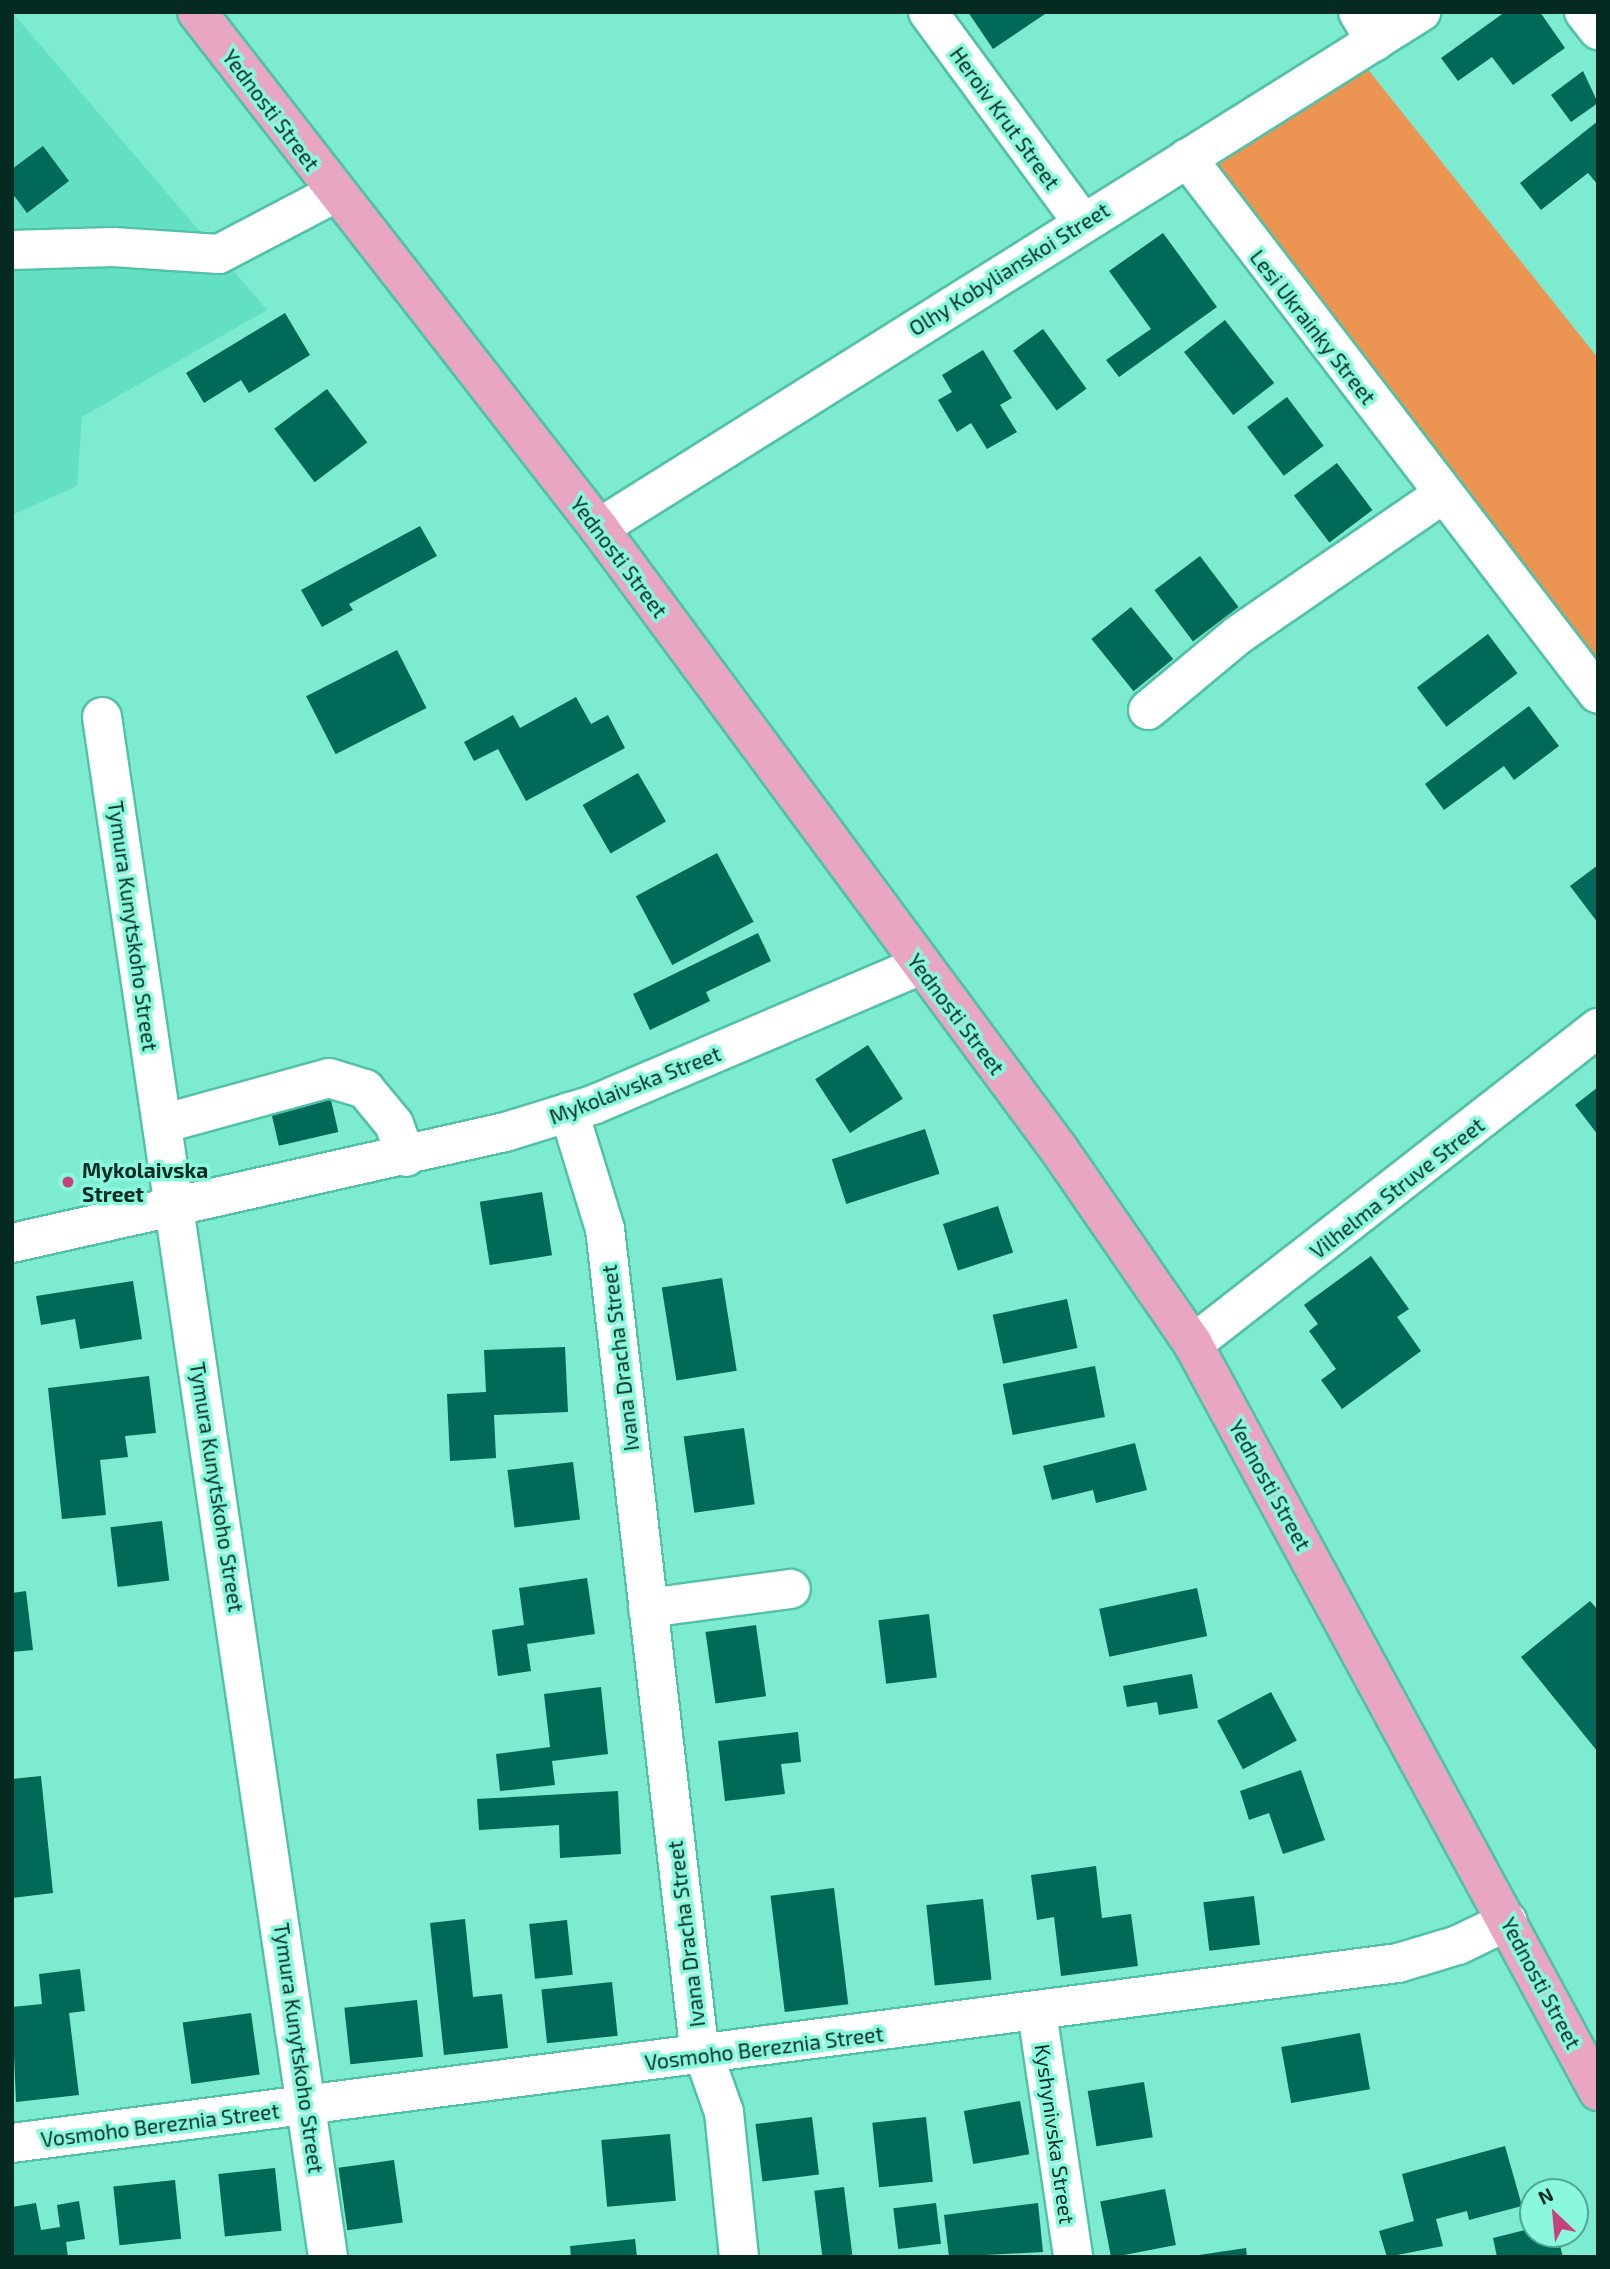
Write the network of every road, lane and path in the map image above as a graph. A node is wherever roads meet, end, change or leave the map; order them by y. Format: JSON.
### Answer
{"nodes":[{"id":1,"x":197,"y":12,"type":"edge"},
{"id":2,"x":928,"y":12,"type":"edge"},
{"id":3,"x":1421,"y":12,"type":"edge"},
{"id":4,"x":1584,"y":12,"type":"edge"},
{"id":5,"x":1366,"y":27,"type":"edge"},
{"id":6,"x":1598,"y":30,"type":"edge"},
{"id":7,"x":1187,"y":158,"type":"junction"},
{"id":8,"x":335,"y":193,"type":"junction"},
{"id":9,"x":1083,"y":223,"type":"junction"},
{"id":10,"x":12,"y":250,"type":"edge"},
{"id":11,"x":1443,"y":494,"type":"junction"},
{"id":12,"x":599,"y":528,"type":"junction"},
{"id":13,"x":1598,"y":694,"type":"edge"},
{"id":14,"x":1148,"y":710,"type":"dead end"},
{"id":15,"x":102,"y":717,"type":"dead end"},
{"id":16,"x":919,"y":966,"type":"junction"},
{"id":17,"x":1598,"y":1028,"type":"edge"},
{"id":18,"x":569,"y":1112,"type":"junction"},
{"id":19,"x":162,"y":1124,"type":"junction"},
{"id":20,"x":406,"y":1157,"type":"junction"},
{"id":21,"x":175,"y":1210,"type":"junction"},
{"id":22,"x":12,"y":1243,"type":"edge"},
{"id":23,"x":1193,"y":1344,"type":"junction"},
{"id":24,"x":791,"y":1589,"type":"dead end"},
{"id":25,"x":648,"y":1608,"type":"junction"},
{"id":26,"x":1508,"y":1921,"type":"junction"},
{"id":27,"x":1038,"y":2012,"type":"junction"},
{"id":28,"x":706,"y":2056,"type":"junction"},
{"id":29,"x":1598,"y":2091,"type":"edge"},
{"id":30,"x":308,"y":2106,"type":"junction"},
{"id":31,"x":12,"y":2143,"type":"edge"},
{"id":32,"x":328,"y":2257,"type":"edge"},
{"id":33,"x":739,"y":2257,"type":"edge"},
{"id":34,"x":1073,"y":2257,"type":"edge"}],
"edges":[{"from":1,"to":8,"type":"main road","name":"Yednosti Street"},
{"from":2,"to":9,"type":"street","name":"Heroiv Krut Street"},
{"from":3,"to":5,"type":"street","name":"Olhy Kobylianskoi Street"},
{"from":4,"to":6,"type":"street"},
{"from":5,"to":7,"type":"street","name":"Olhy Kobylianskoi Street"},
{"from":7,"to":9,"type":"street","name":"Olhy Kobylianskoi Street"},
{"from":7,"to":11,"type":"street","name":"Lesi Ukrainky Street"},
{"from":8,"to":10,"type":"street"},
{"from":8,"to":12,"type":"main road","name":"Yednosti Street"},
{"from":9,"to":12,"type":"street","name":"Olhy Kobylianskoi Street"},
{"from":11,"to":13,"type":"street","name":"Lesi Ukrainky Street"},
{"from":11,"to":14,"type":"street"},
{"from":12,"to":16,"type":"main road","name":"Yednosti Street"},
{"from":15,"to":19,"type":"street","name":"Tymura Kunytskoho Street"},
{"from":16,"to":18,"type":"street","name":"Mykolaivska Street"},
{"from":16,"to":23,"type":"main road","name":"Yednosti Street"},
{"from":17,"to":23,"type":"street","name":"Vilhelma Struve Street"},
{"from":18,"to":20,"type":"street","name":"Mykolaivska Street"},
{"from":18,"to":25,"type":"street","name":"Ivana Dracha Street"},
{"from":19,"to":20,"type":"street"},
{"from":19,"to":21,"type":"street","name":"Tymura Kunytskoho Street"},
{"from":20,"to":21,"type":"street","name":"Mykolaivska Street"},
{"from":21,"to":22,"type":"street","name":"Mykolaivska Street"},
{"from":21,"to":30,"type":"street","name":"Tymura Kunytskoho Street"},
{"from":23,"to":26,"type":"main road","name":"Yednosti Street"},
{"from":24,"to":25,"type":"street"},
{"from":25,"to":28,"type":"street","name":"Ivana Dracha Street"},
{"from":26,"to":27,"type":"street","name":"Vosmoho Bereznia Street"},
{"from":26,"to":29,"type":"main road","name":"Yednosti Street"},
{"from":27,"to":28,"type":"street","name":"Vosmoho Bereznia Street"},
{"from":27,"to":34,"type":"street","name":"Kyshynivska Street"},
{"from":28,"to":30,"type":"street","name":"Vosmoho Bereznia Street"},
{"from":28,"to":33,"type":"street","name":"Ivana Dracha Street"},
{"from":30,"to":31,"type":"street","name":"Vosmoho Bereznia Street"},
{"from":30,"to":32,"type":"street","name":"Tymura Kunytskoho Street"}]}
